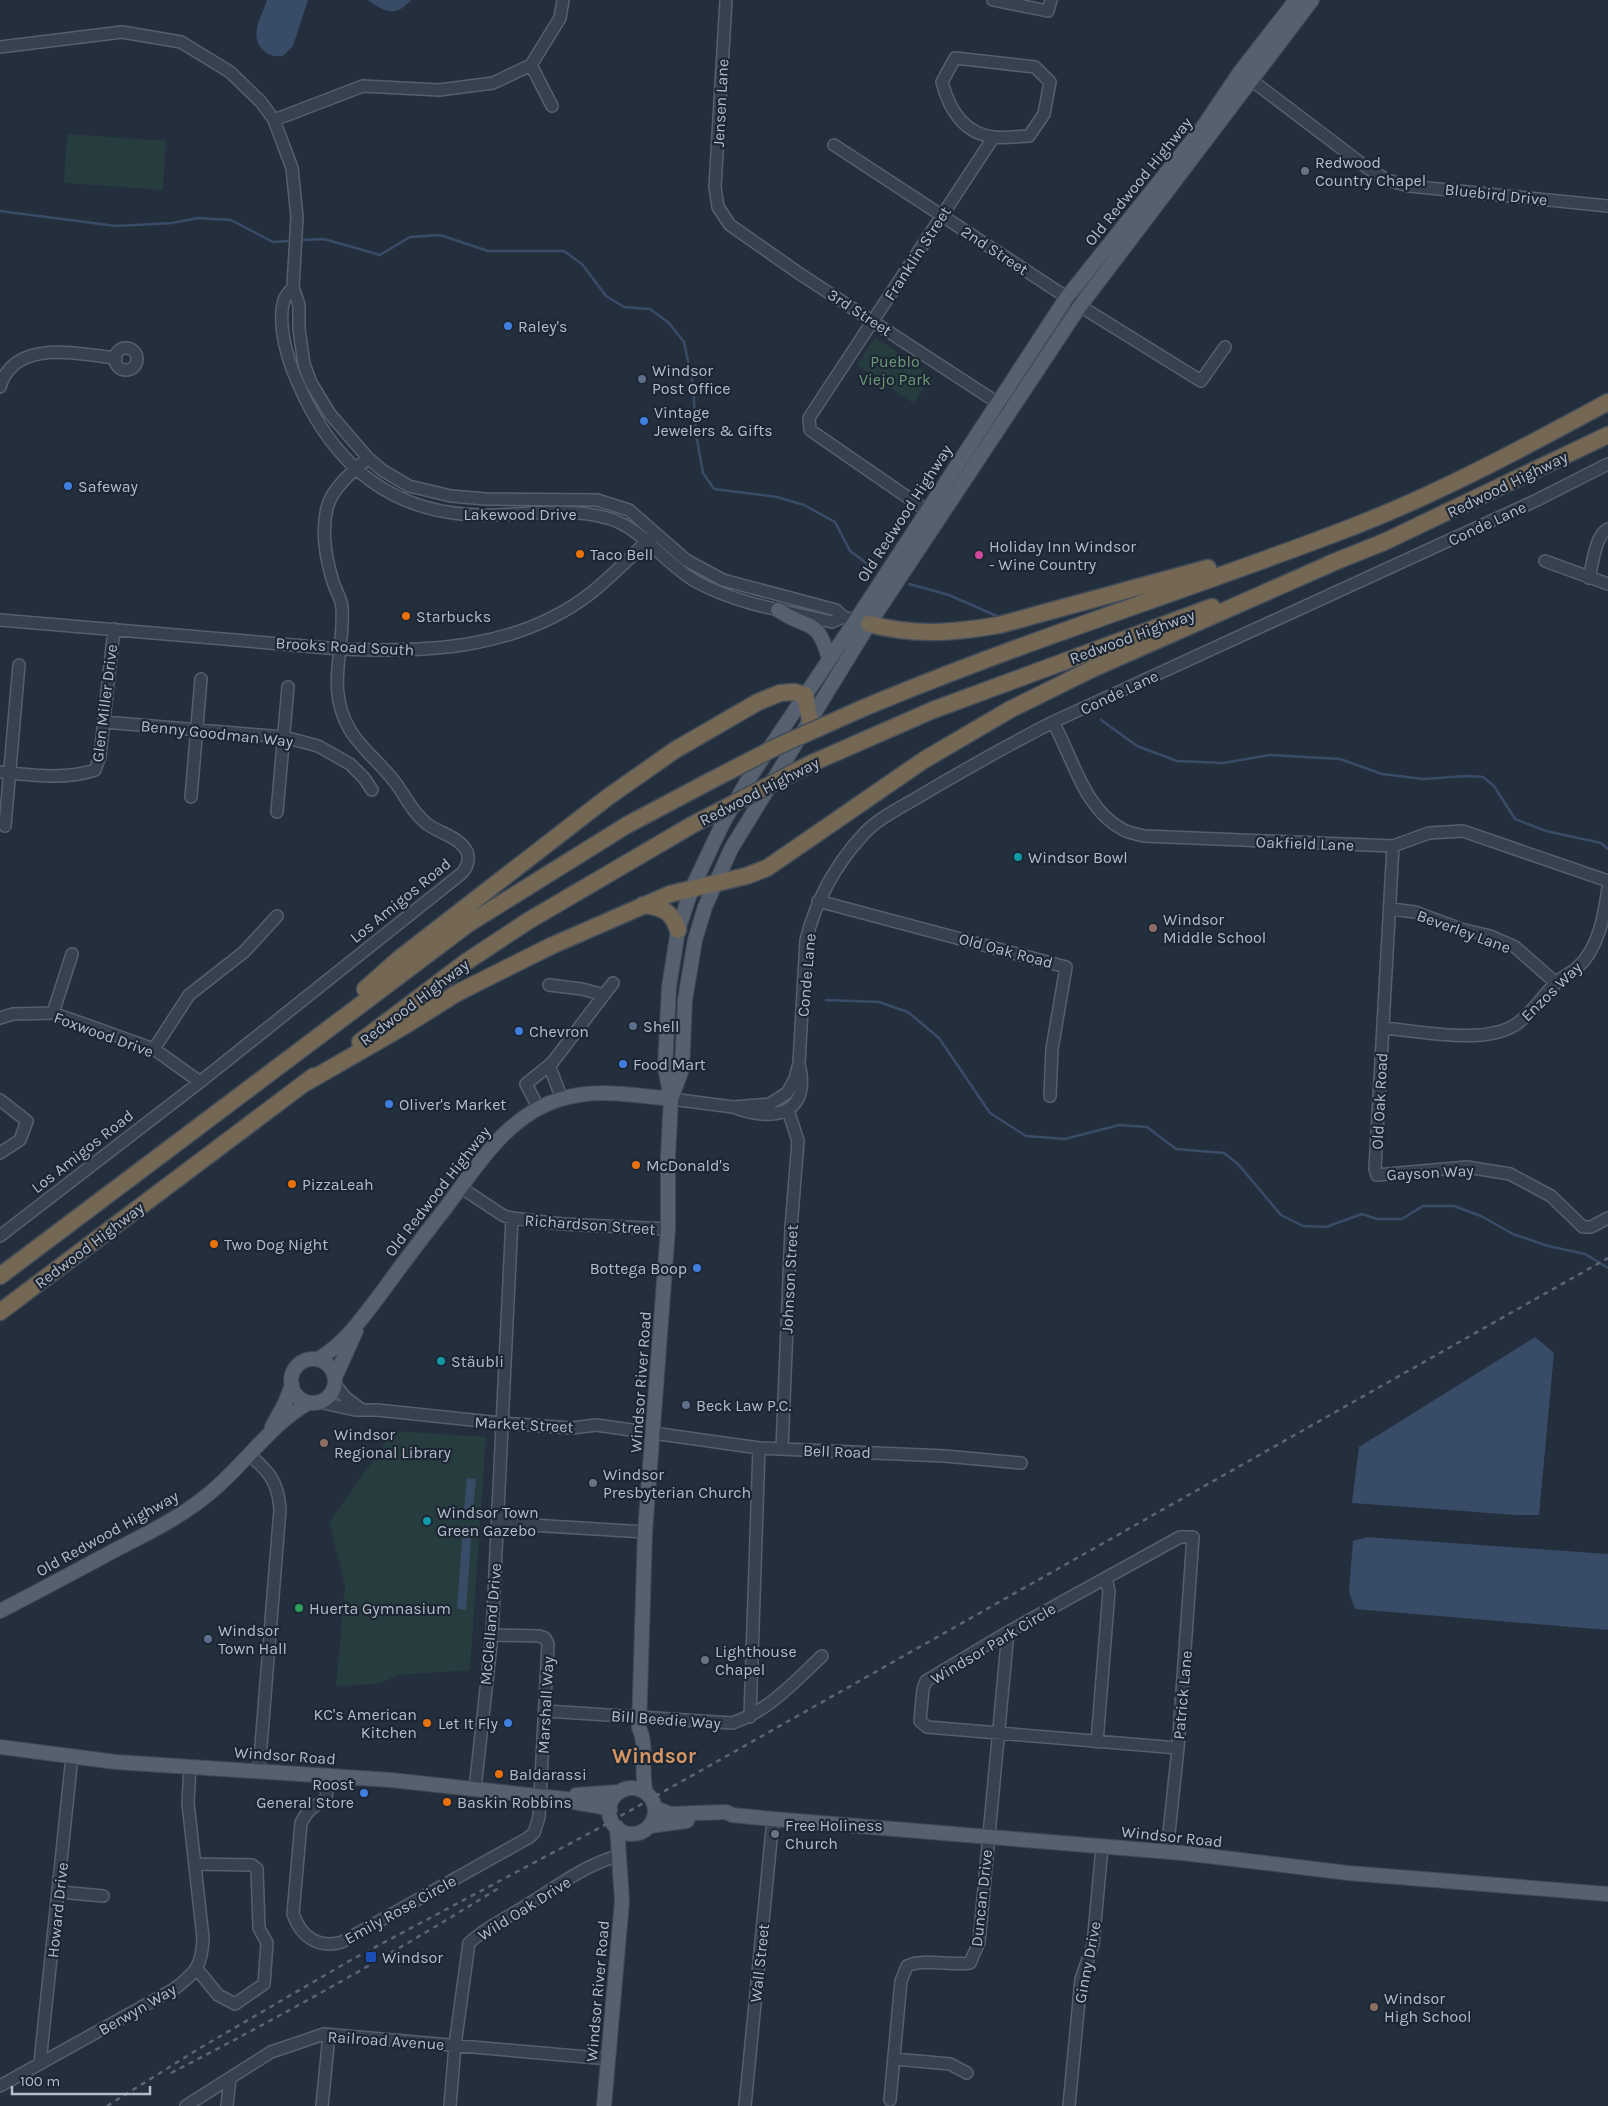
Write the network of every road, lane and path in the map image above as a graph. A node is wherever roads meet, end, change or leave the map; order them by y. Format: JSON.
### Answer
{"nodes":[{"id":1,"x":563,"y":0,"type":"edge"},
{"id":2,"x":726,"y":0,"type":"edge"},
{"id":3,"x":992,"y":0,"type":"edge"},
{"id":4,"x":1051,"y":0,"type":"edge"},
{"id":5,"x":1296,"y":0,"type":"edge"},
{"id":6,"x":1312,"y":0,"type":"edge"},
{"id":7,"x":0,"y":47,"type":"edge"},
{"id":8,"x":531,"y":65,"type":"junction"},
{"id":9,"x":1246,"y":76,"type":"junction"},
{"id":10,"x":552,"y":106,"type":"dead end"},
{"id":11,"x":274,"y":120,"type":"junction"},
{"id":12,"x":993,"y":138,"type":"junction"},
{"id":13,"x":834,"y":145,"type":"dead end"},
{"id":14,"x":1608,"y":206,"type":"edge"},
{"id":15,"x":718,"y":207,"type":"joint"},
{"id":16,"x":942,"y":215,"type":"junction"},
{"id":17,"x":293,"y":287,"type":"junction"},
{"id":18,"x":1067,"y":297,"type":"junction"},
{"id":19,"x":1080,"y":306,"type":"junction"},
{"id":20,"x":873,"y":320,"type":"junction"},
{"id":21,"x":1225,"y":347,"type":"dead end"},
{"id":22,"x":116,"y":358,"type":"dead end"},
{"id":23,"x":0,"y":388,"type":"edge"},
{"id":24,"x":1608,"y":402,"type":"edge"},
{"id":25,"x":998,"y":403,"type":"junction"},
{"id":26,"x":1009,"y":411,"type":"junction"},
{"id":27,"x":1608,"y":435,"type":"edge"},
{"id":28,"x":368,"y":458,"type":"junction"},
{"id":29,"x":1608,"y":464,"type":"edge"},
{"id":30,"x":356,"y":469,"type":"junction"},
{"id":31,"x":926,"y":510,"type":"junction"},
{"id":32,"x":1608,"y":529,"type":"edge"},
{"id":33,"x":655,"y":533,"type":"junction"},
{"id":34,"x":1326,"y":536,"type":"junction"},
{"id":35,"x":646,"y":542,"type":"junction"},
{"id":36,"x":1339,"y":560,"type":"junction"},
{"id":37,"x":1546,"y":562,"type":"dead end"},
{"id":38,"x":1589,"y":578,"type":"junction"},
{"id":39,"x":1608,"y":584,"type":"edge"},
{"id":40,"x":778,"y":610,"type":"junction"},
{"id":41,"x":0,"y":620,"type":"edge"},
{"id":42,"x":856,"y":620,"type":"junction"},
{"id":43,"x":114,"y":629,"type":"junction"},
{"id":44,"x":340,"y":649,"type":"junction"},
{"id":45,"x":829,"y":660,"type":"junction"},
{"id":46,"x":19,"y":665,"type":"dead end"},
{"id":47,"x":201,"y":679,"type":"dead end"},
{"id":48,"x":288,"y":688,"type":"dead end"},
{"id":49,"x":805,"y":695,"type":"junction"},
{"id":50,"x":810,"y":720,"type":"junction"},
{"id":51,"x":104,"y":722,"type":"junction"},
{"id":52,"x":1054,"y":722,"type":"junction"},
{"id":53,"x":197,"y":728,"type":"junction"},
{"id":54,"x":284,"y":737,"type":"junction"},
{"id":55,"x":5,"y":772,"type":"edge"},
{"id":56,"x":372,"y":790,"type":"dead end"},
{"id":57,"x":191,"y":797,"type":"dead end"},
{"id":58,"x":277,"y":812,"type":"dead end"},
{"id":59,"x":6,"y":826,"type":"dead end"},
{"id":60,"x":1394,"y":846,"type":"junction"},
{"id":61,"x":1608,"y":881,"type":"edge"},
{"id":62,"x":716,"y":882,"type":"junction"},
{"id":63,"x":692,"y":888,"type":"junction"},
{"id":64,"x":1608,"y":888,"type":"edge"},
{"id":65,"x":818,"y":901,"type":"junction"},
{"id":66,"x":643,"y":905,"type":"junction"},
{"id":67,"x":1391,"y":909,"type":"junction"},
{"id":68,"x":277,"y":916,"type":"dead end"},
{"id":69,"x":678,"y":930,"type":"junction"},
{"id":70,"x":72,"y":954,"type":"dead end"},
{"id":71,"x":613,"y":983,"type":"dead end"},
{"id":72,"x":1556,"y":983,"type":"junction"},
{"id":73,"x":549,"y":985,"type":"dead end"},
{"id":74,"x":604,"y":995,"type":"junction"},
{"id":75,"x":53,"y":1013,"type":"junction"},
{"id":76,"x":0,"y":1018,"type":"edge"},
{"id":77,"x":1383,"y":1028,"type":"junction"},
{"id":78,"x":154,"y":1050,"type":"junction"},
{"id":79,"x":294,"y":1054,"type":"junction"},
{"id":80,"x":799,"y":1063,"type":"junction"},
{"id":81,"x":549,"y":1066,"type":"junction"},
{"id":82,"x":200,"y":1082,"type":"junction"},
{"id":83,"x":307,"y":1082,"type":"junction"},
{"id":84,"x":1050,"y":1096,"type":"dead end"},
{"id":85,"x":562,"y":1098,"type":"junction"},
{"id":86,"x":671,"y":1099,"type":"junction"},
{"id":87,"x":0,"y":1100,"type":"edge"},
{"id":88,"x":733,"y":1107,"type":"junction"},
{"id":89,"x":538,"y":1108,"type":"junction"},
{"id":90,"x":788,"y":1110,"type":"junction"},
{"id":91,"x":0,"y":1152,"type":"edge"},
{"id":92,"x":1377,"y":1175,"type":"joint"},
{"id":93,"x":460,"y":1187,"type":"junction"},
{"id":94,"x":512,"y":1218,"type":"junction"},
{"id":95,"x":1608,"y":1218,"type":"edge"},
{"id":96,"x":668,"y":1229,"type":"junction"},
{"id":97,"x":0,"y":1236,"type":"edge"},
{"id":98,"x":0,"y":1276,"type":"edge"},
{"id":99,"x":0,"y":1312,"type":"edge"},
{"id":100,"x":363,"y":1317,"type":"junction"},
{"id":101,"x":318,"y":1359,"type":"junction"},
{"id":102,"x":335,"y":1380,"type":"junction"},
{"id":103,"x":292,"y":1384,"type":"junction"},
{"id":104,"x":314,"y":1402,"type":"junction"},
{"id":105,"x":364,"y":1411,"type":"junction"},
{"id":106,"x":500,"y":1423,"type":"junction"},
{"id":107,"x":654,"y":1433,"type":"junction"},
{"id":108,"x":268,"y":1434,"type":"junction"},
{"id":109,"x":759,"y":1448,"type":"junction"},
{"id":110,"x":782,"y":1449,"type":"junction"},
{"id":111,"x":250,"y":1455,"type":"junction"},
{"id":112,"x":1021,"y":1463,"type":"dead end"},
{"id":113,"x":498,"y":1523,"type":"junction"},
{"id":114,"x":645,"y":1532,"type":"junction"},
{"id":115,"x":1193,"y":1537,"type":"joint"},
{"id":116,"x":1106,"y":1578,"type":"junction"},
{"id":117,"x":0,"y":1611,"type":"edge"},
{"id":118,"x":1008,"y":1632,"type":"junction"},
{"id":119,"x":492,"y":1635,"type":"junction"},
{"id":120,"x":822,"y":1656,"type":"dead end"},
{"id":121,"x":546,"y":1711,"type":"junction"},
{"id":122,"x":750,"y":1717,"type":"junction"},
{"id":123,"x":639,"y":1723,"type":"junction"},
{"id":124,"x":998,"y":1733,"type":"junction"},
{"id":125,"x":1098,"y":1742,"type":"junction"},
{"id":126,"x":0,"y":1747,"type":"edge"},
{"id":127,"x":1178,"y":1748,"type":"junction"},
{"id":128,"x":72,"y":1756,"type":"junction"},
{"id":129,"x":190,"y":1766,"type":"junction"},
{"id":130,"x":260,"y":1771,"type":"junction"},
{"id":131,"x":328,"y":1776,"type":"junction"},
{"id":132,"x":475,"y":1789,"type":"junction"},
{"id":133,"x":623,"y":1790,"type":"junction"},
{"id":134,"x":646,"y":1793,"type":"junction"},
{"id":135,"x":540,"y":1796,"type":"junction"},
{"id":136,"x":566,"y":1799,"type":"junction"},
{"id":137,"x":655,"y":1808,"type":"junction"},
{"id":138,"x":610,"y":1810,"type":"junction"},
{"id":139,"x":732,"y":1814,"type":"junction"},
{"id":140,"x":773,"y":1819,"type":"junction"},
{"id":141,"x":649,"y":1826,"type":"junction"},
{"id":142,"x":617,"y":1827,"type":"junction"},
{"id":143,"x":634,"y":1833,"type":"junction"},
{"id":144,"x":988,"y":1837,"type":"junction"},
{"id":145,"x":1102,"y":1847,"type":"junction"},
{"id":146,"x":1167,"y":1852,"type":"junction"},
{"id":147,"x":618,"y":1856,"type":"junction"},
{"id":148,"x":195,"y":1864,"type":"junction"},
{"id":149,"x":621,"y":1878,"type":"junction"},
{"id":150,"x":60,"y":1892,"type":"junction"},
{"id":151,"x":1608,"y":1894,"type":"edge"},
{"id":152,"x":104,"y":1896,"type":"dead end"},
{"id":153,"x":197,"y":1969,"type":"junction"},
{"id":154,"x":329,"y":2035,"type":"junction"},
{"id":155,"x":455,"y":2045,"type":"junction"},
{"id":156,"x":609,"y":2058,"type":"junction"},
{"id":157,"x":895,"y":2058,"type":"junction"},
{"id":158,"x":40,"y":2063,"type":"junction"},
{"id":159,"x":967,"y":2072,"type":"dead end"},
{"id":160,"x":230,"y":2078,"type":"junction"},
{"id":161,"x":0,"y":2086,"type":"edge"},
{"id":162,"x":890,"y":2100,"type":"dead end"},
{"id":163,"x":186,"y":2106,"type":"edge"},
{"id":164,"x":227,"y":2106,"type":"edge"},
{"id":165,"x":322,"y":2106,"type":"edge"},
{"id":166,"x":450,"y":2106,"type":"edge"},
{"id":167,"x":604,"y":2106,"type":"edge"},
{"id":168,"x":745,"y":2106,"type":"edge"},
{"id":169,"x":1069,"y":2106,"type":"edge"}],
"edges":[{"from":1,"to":8,"type":"street"},
{"from":2,"to":15,"type":"street","name":"Jensen Lane"},
{"from":3,"to":4,"type":"street"},
{"from":5,"to":9,"type":"main road","name":"Old Redwood Highway"},
{"from":6,"to":9,"type":"main road","name":"Old Redwood Highway"},
{"from":7,"to":11,"type":"street","name":"Lakewood Drive"},
{"from":8,"to":10,"type":"street"},
{"from":8,"to":11,"type":"street"},
{"from":9,"to":14,"type":"street","name":"Bluebird Drive"},
{"from":9,"to":18,"type":"main road","name":"Old Redwood Highway"},
{"from":9,"to":19,"type":"main road","name":"Old Redwood Highway"},
{"from":11,"to":17,"type":"street","name":"Lakewood Drive"},
{"from":12,"to":12,"type":"street"},
{"from":12,"to":16,"type":"street","name":"Franklin Street"},
{"from":13,"to":16,"type":"street","name":"2nd Street"},
{"from":15,"to":20,"type":"street","name":"3rd Street"},
{"from":16,"to":18,"type":"street","name":"2nd Street"},
{"from":16,"to":20,"type":"street","name":"Franklin Street"},
{"from":17,"to":28,"type":"street","name":"Lakewood Drive"},
{"from":17,"to":30,"type":"street","name":"Lakewood Drive"},
{"from":18,"to":19,"type":"street","name":"2nd Street"},
{"from":18,"to":25,"type":"main road","name":"Old Redwood Highway"},
{"from":19,"to":21,"type":"street","name":"2nd Street"},
{"from":19,"to":26,"type":"main road","name":"Old Redwood Highway"},
{"from":20,"to":25,"type":"street","name":"3rd Street"},
{"from":20,"to":31,"type":"street","name":"Franklin Street"},
{"from":22,"to":23,"type":"street"},
{"from":24,"to":34,"type":"highway","name":"Redwood Highway"},
{"from":25,"to":26,"type":"street","name":"3rd Street"},
{"from":25,"to":31,"type":"main road","name":"Old Redwood Highway"},
{"from":26,"to":42,"type":"main road","name":"Old Redwood Highway"},
{"from":27,"to":36,"type":"highway","name":"Redwood Highway"},
{"from":28,"to":30,"type":"street","name":"Los Amigos Road"},
{"from":28,"to":33,"type":"street","name":"Lakewood Drive"},
{"from":29,"to":52,"type":"street","name":"Conde Lane"},
{"from":30,"to":35,"type":"street","name":"Lakewood Drive"},
{"from":30,"to":44,"type":"street","name":"Los Amigos Road"},
{"from":31,"to":42,"type":"main road","name":"Old Redwood Highway"},
{"from":32,"to":38,"type":"street"},
{"from":33,"to":35,"type":"street","name":"Brooks Road South"},
{"from":33,"to":42,"type":"street","name":"Lakewood Drive"},
{"from":34,"to":42,"type":"highway"},
{"from":34,"to":79,"type":"highway","name":"Redwood Highway","bridge":true},
{"from":35,"to":40,"type":"street","name":"Lakewood Drive"},
{"from":35,"to":44,"type":"street","name":"Brooks Road South"},
{"from":36,"to":62,"type":"highway"},
{"from":36,"to":83,"type":"highway","name":"Redwood Highway","bridge":true},
{"from":37,"to":38,"type":"street"},
{"from":38,"to":39,"type":"street"},
{"from":40,"to":42,"type":"street","name":"Lakewood Drive"},
{"from":40,"to":45,"type":"main road"},
{"from":41,"to":43,"type":"street","name":"Brooks Road South"},
{"from":42,"to":45,"type":"main road","name":"Old Redwood Highway"},
{"from":42,"to":50,"type":"main road","name":"Old Redwood Highway"},
{"from":43,"to":44,"type":"street","name":"Brooks Road South"},
{"from":43,"to":51,"type":"street","name":"Glen Miller Drive"},
{"from":44,"to":82,"type":"street","name":"Los Amigos Road"},
{"from":45,"to":49,"type":"main road","name":"Old Redwood Highway"},
{"from":46,"to":55,"type":"street"},
{"from":47,"to":53,"type":"street"},
{"from":48,"to":54,"type":"street"},
{"from":49,"to":50,"type":"highway"},
{"from":49,"to":63,"type":"main road","name":"Old Redwood Highway"},
{"from":49,"to":79,"type":"highway"},
{"from":50,"to":62,"type":"main road","name":"Old Redwood Highway"},
{"from":51,"to":53,"type":"street","name":"Benny Goodman Way"},
{"from":51,"to":55,"type":"street","name":"Glen Miller Drive"},
{"from":52,"to":60,"type":"street","name":"Oakfield Lane"},
{"from":52,"to":65,"type":"street","name":"Conde Lane"},
{"from":53,"to":54,"type":"street","name":"Benny Goodman Way"},
{"from":53,"to":57,"type":"street"},
{"from":54,"to":56,"type":"street","name":"Benny Goodman Way"},
{"from":54,"to":58,"type":"street"},
{"from":55,"to":59,"type":"street"},
{"from":60,"to":61,"type":"street","name":"Oakfield Lane"},
{"from":60,"to":67,"type":"street","name":"Old Oak Road"},
{"from":62,"to":63,"type":"highway"},
{"from":62,"to":86,"type":"main road","name":"Old Redwood Highway"},
{"from":63,"to":66,"type":"highway"},
{"from":63,"to":69,"type":"main road","name":"Old Redwood Highway"},
{"from":64,"to":72,"type":"street","name":"Enzos Way"},
{"from":65,"to":80,"type":"street","name":"Conde Lane"},
{"from":65,"to":84,"type":"street","name":"Old Oak Road"},
{"from":66,"to":69,"type":"highway"},
{"from":66,"to":83,"type":"highway"},
{"from":67,"to":72,"type":"street","name":"Beverley Lane"},
{"from":67,"to":77,"type":"street","name":"Old Oak Road"},
{"from":68,"to":78,"type":"street"},
{"from":69,"to":86,"type":"main road","name":"Old Redwood Highway"},
{"from":70,"to":75,"type":"street"},
{"from":71,"to":74,"type":"street"},
{"from":72,"to":77,"type":"street","name":"Enzos Way"},
{"from":73,"to":74,"type":"street"},
{"from":74,"to":81,"type":"street"},
{"from":75,"to":76,"type":"street","name":"Foxwood Drive"},
{"from":75,"to":78,"type":"street","name":"Foxwood Drive"},
{"from":77,"to":92,"type":"street","name":"Old Oak Road"},
{"from":78,"to":82,"type":"street","name":"Foxwood Drive"},
{"from":79,"to":98,"type":"highway","name":"Redwood Highway"},
{"from":80,"to":88,"type":"street","name":"Conde Lane"},
{"from":80,"to":90,"type":"street","name":"Conde Lane"},
{"from":81,"to":85,"type":"street"},
{"from":81,"to":89,"type":"street"},
{"from":82,"to":97,"type":"street","name":"Los Amigos Road"},
{"from":83,"to":99,"type":"highway","name":"Redwood Highway"},
{"from":85,"to":86,"type":"main road","name":"Old Redwood Highway"},
{"from":85,"to":89,"type":"main road","name":"Old Redwood Highway"},
{"from":86,"to":88,"type":"street","name":"Conde Lane"},
{"from":86,"to":96,"type":"main road","name":"Windsor River Road"},
{"from":87,"to":91,"type":"street"},
{"from":88,"to":90,"type":"street","name":"Conde Lane"},
{"from":89,"to":93,"type":"main road","name":"Old Redwood Highway"},
{"from":90,"to":110,"type":"street","name":"Johnson Street"},
{"from":92,"to":95,"type":"street","name":"Gayson Way"},
{"from":93,"to":94,"type":"street","name":"Richardson Street"},
{"from":93,"to":100,"type":"main road","name":"Old Redwood Highway"},
{"from":94,"to":96,"type":"street","name":"Richardson Street"},
{"from":94,"to":106,"type":"street","name":"McClelland Drive"},
{"from":96,"to":107,"type":"main road","name":"Windsor River Road"},
{"from":100,"to":101,"type":"main road","name":"Old Redwood Highway"},
{"from":100,"to":102,"type":"main road","name":"Old Redwood Highway"},
{"from":101,"to":102,"type":"main road"},
{"from":101,"to":103,"type":"main road"},
{"from":102,"to":104,"type":"main road"},
{"from":102,"to":105,"type":"street"},
{"from":103,"to":104,"type":"main road"},
{"from":103,"to":108,"type":"main road","name":"Old Redwood Highway"},
{"from":104,"to":105,"type":"street","name":"Market Street"},
{"from":104,"to":108,"type":"main road","name":"Old Redwood Highway"},
{"from":105,"to":106,"type":"street","name":"Market Street"},
{"from":106,"to":107,"type":"street","name":"Market Street"},
{"from":106,"to":113,"type":"street","name":"McClelland Drive"},
{"from":107,"to":109,"type":"street","name":"Bell Road"},
{"from":107,"to":114,"type":"main road","name":"Windsor River Road"},
{"from":108,"to":111,"type":"main road","name":"Old Redwood Highway"},
{"from":109,"to":110,"type":"street","name":"Bell Road"},
{"from":109,"to":122,"type":"street"},
{"from":110,"to":112,"type":"street","name":"Bell Road"},
{"from":111,"to":117,"type":"main road","name":"Old Redwood Highway"},
{"from":111,"to":130,"type":"street"},
{"from":113,"to":114,"type":"street"},
{"from":113,"to":119,"type":"street","name":"McClelland Drive"},
{"from":114,"to":123,"type":"main road","name":"Windsor River Road"},
{"from":115,"to":116,"type":"street","name":"Windsor Park Circle"},
{"from":115,"to":127,"type":"street","name":"Patrick Lane"},
{"from":116,"to":118,"type":"street","name":"Windsor Park Circle"},
{"from":116,"to":125,"type":"street"},
{"from":118,"to":124,"type":"street","name":"Duncan Drive"},
{"from":118,"to":124,"type":"street","name":"Windsor Park Circle"},
{"from":119,"to":121,"type":"street","name":"Marshall Way"},
{"from":119,"to":132,"type":"street","name":"McClelland Drive"},
{"from":120,"to":122,"type":"street","name":"Bill Beedie Way"},
{"from":121,"to":123,"type":"street","name":"Bill Beedie Way"},
{"from":121,"to":135,"type":"street","name":"Marshall Way"},
{"from":122,"to":123,"type":"street","name":"Bill Beedie Way"},
{"from":123,"to":133,"type":"main road","name":"Windsor River Road"},
{"from":123,"to":134,"type":"main road","name":"Windsor River Road"},
{"from":124,"to":125,"type":"street","name":"Windsor Park Circle"},
{"from":124,"to":144,"type":"street","name":"Duncan Drive"},
{"from":125,"to":127,"type":"street","name":"Windsor Park Circle"},
{"from":126,"to":128,"type":"main road","name":"Windsor Road"},
{"from":127,"to":146,"type":"street","name":"Patrick Lane"},
{"from":128,"to":129,"type":"main road","name":"Windsor Road"},
{"from":128,"to":150,"type":"street","name":"Howard Drive"},
{"from":129,"to":130,"type":"main road","name":"Windsor Road"},
{"from":129,"to":148,"type":"street"},
{"from":130,"to":131,"type":"main road","name":"Windsor Road"},
{"from":131,"to":132,"type":"main road","name":"Windsor Road"},
{"from":131,"to":135,"type":"street","name":"Emily Rose Circle"},
{"from":132,"to":135,"type":"main road","name":"Windsor Road"},
{"from":133,"to":134,"type":"main road"},
{"from":133,"to":136,"type":"main road","name":"Windsor Road"},
{"from":133,"to":138,"type":"main road"},
{"from":134,"to":137,"type":"main road"},
{"from":135,"to":136,"type":"main road","name":"Windsor Road"},
{"from":136,"to":138,"type":"main road","name":"Windsor Road"},
{"from":137,"to":139,"type":"main road","name":"Windsor Road"},
{"from":137,"to":141,"type":"main road"},
{"from":138,"to":142,"type":"main road"},
{"from":139,"to":140,"type":"main road","name":"Windsor Road"},
{"from":139,"to":141,"type":"main road","name":"Windsor Road"},
{"from":140,"to":144,"type":"main road","name":"Windsor Road"},
{"from":140,"to":168,"type":"street","name":"Wall Street"},
{"from":141,"to":143,"type":"main road"},
{"from":142,"to":143,"type":"main road"},
{"from":142,"to":147,"type":"main road","name":"Windsor River Road"},
{"from":143,"to":149,"type":"main road","name":"Windsor River Road"},
{"from":144,"to":145,"type":"main road","name":"Windsor Road"},
{"from":144,"to":157,"type":"street","name":"Duncan Drive"},
{"from":145,"to":146,"type":"main road","name":"Windsor Road"},
{"from":145,"to":169,"type":"street","name":"Ginny Drive"},
{"from":146,"to":151,"type":"main road","name":"Windsor Road"},
{"from":147,"to":149,"type":"main road","name":"Windsor River Road"},
{"from":147,"to":155,"type":"street","name":"Wild Oak Drive"},
{"from":148,"to":153,"type":"street"},
{"from":148,"to":153,"type":"street"},
{"from":149,"to":156,"type":"main road","name":"Windsor River Road"},
{"from":150,"to":152,"type":"street"},
{"from":150,"to":158,"type":"street","name":"Howard Drive"},
{"from":153,"to":158,"type":"street","name":"Berwyn Way"},
{"from":154,"to":155,"type":"street","name":"Railroad Avenue"},
{"from":154,"to":160,"type":"street","name":"Railroad Avenue"},
{"from":154,"to":165,"type":"street"},
{"from":155,"to":156,"type":"street","name":"Railroad Avenue"},
{"from":155,"to":166,"type":"street","name":"Wild Oak Drive"},
{"from":156,"to":167,"type":"main road","name":"Windsor River Road"},
{"from":157,"to":159,"type":"street"},
{"from":157,"to":162,"type":"street","name":"Duncan Drive"},
{"from":158,"to":161,"type":"street","name":"Berwyn Way"},
{"from":160,"to":163,"type":"street","name":"Railroad Avenue"},
{"from":160,"to":164,"type":"street"}]}
